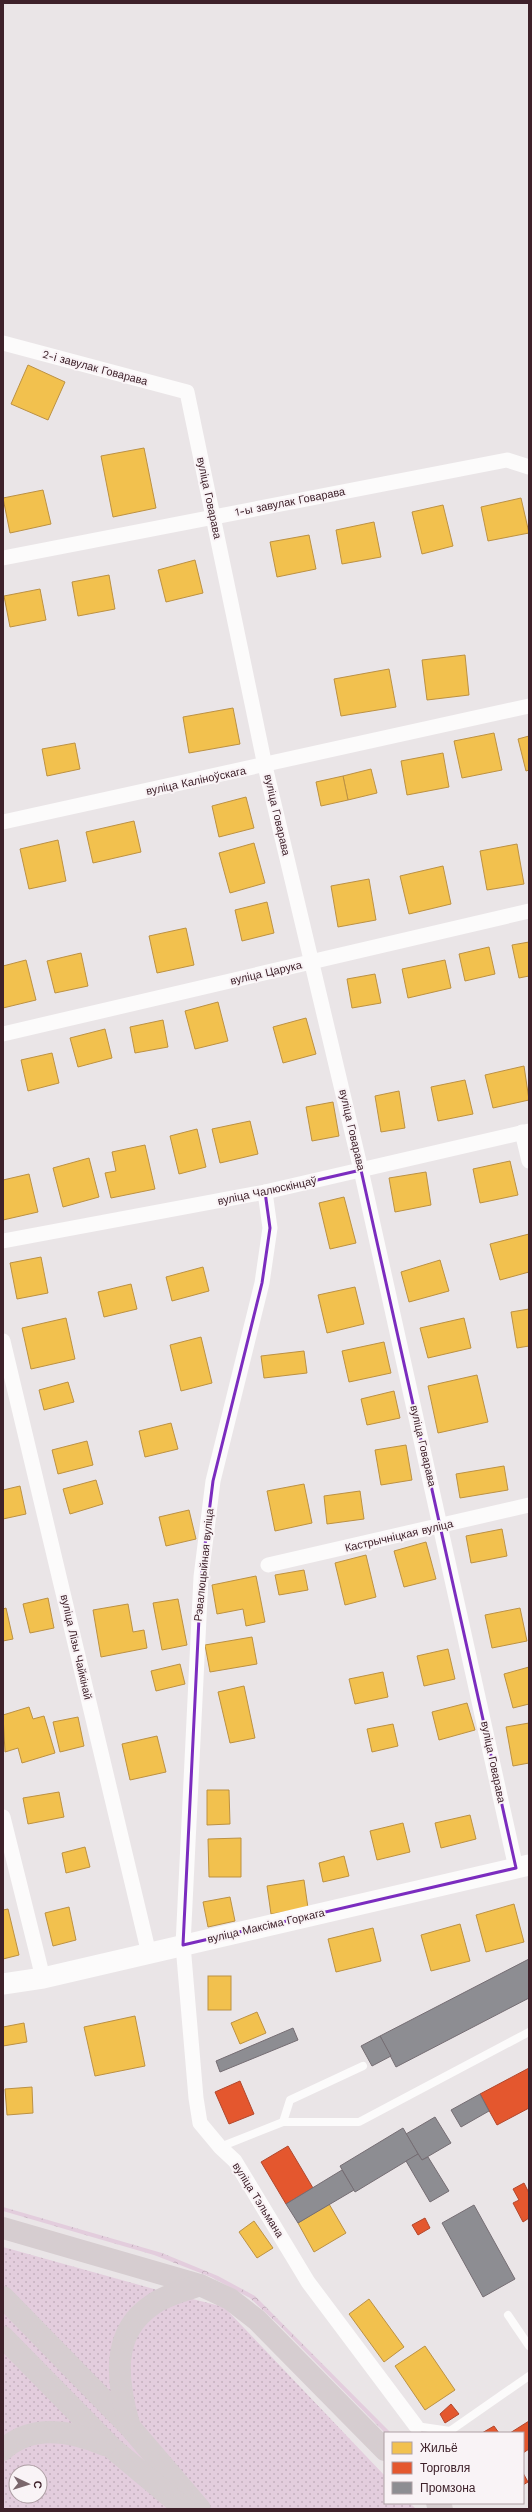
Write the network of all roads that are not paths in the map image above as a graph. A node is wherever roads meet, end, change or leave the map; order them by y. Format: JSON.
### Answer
{"nodes":[{"id":1,"x":3,"y":343,"type":"edge"},
{"id":2,"x":187,"y":392,"type":"joint"},
{"id":3,"x":529,"y":466,"type":"edge"},
{"id":4,"x":213,"y":517,"type":"junction"},
{"id":5,"x":3,"y":558,"type":"edge"},
{"id":6,"x":529,"y":706,"type":"edge"},
{"id":7,"x":265,"y":766,"type":"junction"},
{"id":8,"x":3,"y":822,"type":"edge"},
{"id":9,"x":529,"y":911,"type":"edge"},
{"id":10,"x":312,"y":962,"type":"junction"},
{"id":11,"x":3,"y":1034,"type":"edge"},
{"id":12,"x":526,"y":1131,"type":"edge"},
{"id":13,"x":529,"y":1161,"type":"edge"},
{"id":14,"x":361,"y":1170,"type":"junction"},
{"id":15,"x":265,"y":1192,"type":"junction"},
{"id":16,"x":3,"y":1241,"type":"edge"},
{"id":17,"x":3,"y":1341,"type":"edge"},
{"id":18,"x":529,"y":1505,"type":"edge"},
{"id":19,"x":441,"y":1527,"type":"junction"},
{"id":20,"x":268,"y":1565,"type":"dead end"},
{"id":21,"x":3,"y":1817,"type":"edge"},
{"id":22,"x":522,"y":1866,"type":"edge"},
{"id":23,"x":183,"y":1945,"type":"junction"},
{"id":24,"x":149,"y":1954,"type":"junction"},
{"id":25,"x":44,"y":1978,"type":"junction"},
{"id":26,"x":3,"y":1984,"type":"edge"},
{"id":27,"x":529,"y":2032,"type":"edge"},
{"id":28,"x":363,"y":2066,"type":"dead end"},
{"id":29,"x":284,"y":2122,"type":"junction"},
{"id":30,"x":220,"y":2147,"type":"junction"},
{"id":31,"x":3,"y":2228,"type":"edge"},
{"id":32,"x":200,"y":2285,"type":"junction"},
{"id":33,"x":3,"y":2297,"type":"edge"},
{"id":34,"x":508,"y":2315,"type":"dead end"},
{"id":35,"x":3,"y":2337,"type":"edge"},
{"id":36,"x":529,"y":2346,"type":"edge"},
{"id":37,"x":529,"y":2376,"type":"edge"},
{"id":38,"x":416,"y":2426,"type":"joint"},
{"id":39,"x":130,"y":2427,"type":"junction"},
{"id":40,"x":112,"y":2448,"type":"junction"},
{"id":41,"x":384,"y":2449,"type":"edge"},
{"id":42,"x":3,"y":2450,"type":"edge"},
{"id":43,"x":185,"y":2509,"type":"edge"},
{"id":44,"x":200,"y":2509,"type":"edge"}],
"edges":[{"from":1,"to":2,"type":"street","name":"2-і завулак Говарава"},
{"from":2,"to":4,"type":"street","name":"вуліца Говарава"},
{"from":3,"to":4,"type":"street","name":"1-ы завулак Говарава"},
{"from":4,"to":5,"type":"street","name":"1-ы завулак Говарава"},
{"from":4,"to":7,"type":"street","name":"вуліца Говарава"},
{"from":6,"to":7,"type":"street","name":"вуліца Каліноўскага"},
{"from":7,"to":8,"type":"street","name":"вуліца Каліноўскага"},
{"from":7,"to":10,"type":"street","name":"вуліца Говарава"},
{"from":9,"to":10,"type":"street","name":"вуліца Царука"},
{"from":10,"to":11,"type":"street","name":"вуліца Царука"},
{"from":10,"to":14,"type":"street","name":"вуліца Говарава"},
{"from":12,"to":13,"type":"street"},
{"from":12,"to":14,"type":"street","name":"вуліца Чалюскінцаў"},
{"from":14,"to":15,"type":"street","name":"вуліца Чалюскінцаў"},
{"from":14,"to":19,"type":"street","name":"вуліца Говарава"},
{"from":15,"to":16,"type":"street","name":"вуліца Чалюскінцаў"},
{"from":15,"to":23,"type":"street","name":"Рэвалюцыйная вуліца"},
{"from":17,"to":24,"type":"street","name":"вуліца Лізы Чайкінай"},
{"from":18,"to":19,"type":"street","name":"Кастрычніцкая вуліца"},
{"from":19,"to":20,"type":"street","name":"Кастрычніцкая вуліца"},
{"from":19,"to":22,"type":"street","name":"вуліца Говарава"},
{"from":21,"to":25,"type":"street"},
{"from":22,"to":23,"type":"street","name":"вуліца Максіма Горкага"},
{"from":23,"to":24,"type":"street","name":"вуліца Максіма Горкага"},
{"from":23,"to":30,"type":"street","name":"вуліца Тэльмана"},
{"from":24,"to":25,"type":"street","name":"вуліца Максіма Горкага"},
{"from":25,"to":26,"type":"street","name":"вуліца Максіма Горкага"},
{"from":27,"to":29,"type":"lane"},
{"from":28,"to":29,"type":"lane"},
{"from":29,"to":30,"type":"lane"},
{"from":30,"to":38,"type":"street","name":"вуліца Тэльмана"},
{"from":31,"to":32,"type":"main road"},
{"from":32,"to":39,"type":"main road"},
{"from":32,"to":41,"type":"main road"},
{"from":33,"to":39,"type":"main road"},
{"from":34,"to":36,"type":"lane"},
{"from":35,"to":40,"type":"main road"},
{"from":37,"to":38,"type":"lane"},
{"from":39,"to":44,"type":"main road"},
{"from":40,"to":42,"type":"main road"},
{"from":40,"to":43,"type":"main road"}]}
